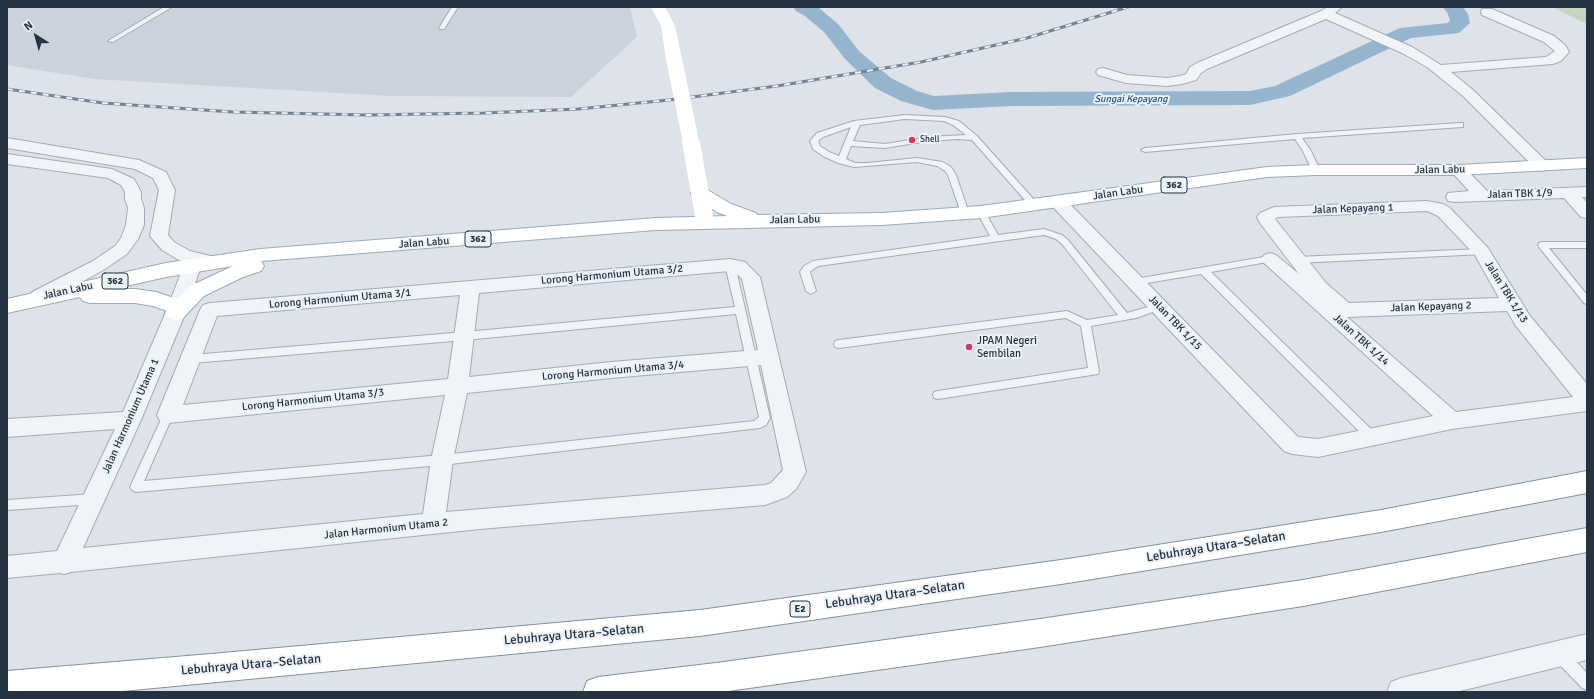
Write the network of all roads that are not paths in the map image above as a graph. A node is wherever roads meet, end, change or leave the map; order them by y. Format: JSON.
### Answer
{"nodes":[{"id":1,"x":169,"y":7,"type":"edge"},
{"id":2,"x":455,"y":7,"type":"edge"},
{"id":3,"x":658,"y":7,"type":"edge"},
{"id":4,"x":1331,"y":11,"type":"edge"},
{"id":5,"x":1487,"y":12,"type":"dead end"},
{"id":6,"x":442,"y":28,"type":"dead end"},
{"id":7,"x":111,"y":41,"type":"dead end"},
{"id":8,"x":1439,"y":69,"type":"junction"},
{"id":9,"x":1104,"y":72,"type":"dead end"},
{"id":10,"x":857,"y":123,"type":"junction"},
{"id":11,"x":1460,"y":125,"type":"dead end"},
{"id":12,"x":1297,"y":136,"type":"junction"},
{"id":13,"x":974,"y":138,"type":"junction"},
{"id":14,"x":7,"y":143,"type":"edge"},
{"id":15,"x":848,"y":143,"type":"junction"},
{"id":16,"x":1145,"y":150,"type":"dead end"},
{"id":17,"x":7,"y":159,"type":"edge"},
{"id":18,"x":840,"y":161,"type":"junction"},
{"id":19,"x":1587,"y":162,"type":"edge"},
{"id":20,"x":1542,"y":166,"type":"junction"},
{"id":21,"x":1316,"y":170,"type":"junction"},
{"id":22,"x":1458,"y":170,"type":"junction"},
{"id":23,"x":1587,"y":192,"type":"edge"},
{"id":24,"x":1569,"y":193,"type":"junction"},
{"id":25,"x":1483,"y":196,"type":"junction"},
{"id":26,"x":701,"y":197,"type":"junction"},
{"id":27,"x":1454,"y":197,"type":"dead end"},
{"id":28,"x":1058,"y":202,"type":"junction"},
{"id":29,"x":1034,"y":205,"type":"junction"},
{"id":30,"x":1437,"y":208,"type":"joint"},
{"id":31,"x":973,"y":212,"type":"junction"},
{"id":32,"x":1587,"y":213,"type":"edge"},
{"id":33,"x":762,"y":221,"type":"junction"},
{"id":34,"x":705,"y":222,"type":"junction"},
{"id":35,"x":656,"y":224,"type":"junction"},
{"id":36,"x":996,"y":239,"type":"junction"},
{"id":37,"x":1587,"y":245,"type":"edge"},
{"id":38,"x":299,"y":252,"type":"junction"},
{"id":39,"x":1482,"y":252,"type":"junction"},
{"id":40,"x":1270,"y":259,"type":"joint"},
{"id":41,"x":1296,"y":260,"type":"junction"},
{"id":42,"x":215,"y":262,"type":"junction"},
{"id":43,"x":730,"y":265,"type":"junction"},
{"id":44,"x":192,"y":266,"type":"junction"},
{"id":45,"x":1204,"y":271,"type":"junction"},
{"id":46,"x":1136,"y":282,"type":"junction"},
{"id":47,"x":470,"y":288,"type":"junction"},
{"id":48,"x":810,"y":291,"type":"dead end"},
{"id":49,"x":39,"y":297,"type":"junction"},
{"id":50,"x":1587,"y":301,"type":"edge"},
{"id":51,"x":1512,"y":304,"type":"junction"},
{"id":52,"x":7,"y":306,"type":"edge"},
{"id":53,"x":1158,"y":307,"type":"junction"},
{"id":54,"x":177,"y":310,"type":"junction"},
{"id":55,"x":740,"y":310,"type":"junction"},
{"id":56,"x":1125,"y":317,"type":"junction"},
{"id":57,"x":1086,"y":324,"type":"junction"},
{"id":58,"x":465,"y":336,"type":"junction"},
{"id":59,"x":839,"y":344,"type":"dead end"},
{"id":60,"x":761,"y":357,"type":"junction"},
{"id":61,"x":192,"y":359,"type":"junction"},
{"id":62,"x":458,"y":385,"type":"junction"},
{"id":63,"x":938,"y":395,"type":"dead end"},
{"id":64,"x":1587,"y":399,"type":"edge"},
{"id":65,"x":1587,"y":403,"type":"edge"},
{"id":66,"x":168,"y":414,"type":"junction"},
{"id":67,"x":130,"y":420,"type":"junction"},
{"id":68,"x":1452,"y":421,"type":"junction"},
{"id":69,"x":7,"y":428,"type":"edge"},
{"id":70,"x":1372,"y":437,"type":"junction"},
{"id":71,"x":442,"y":460,"type":"junction"},
{"id":72,"x":1587,"y":482,"type":"edge"},
{"id":73,"x":94,"y":499,"type":"junction"},
{"id":74,"x":7,"y":505,"type":"edge"},
{"id":75,"x":433,"y":524,"type":"junction"},
{"id":76,"x":1587,"y":540,"type":"edge"},
{"id":77,"x":64,"y":563,"type":"junction"},
{"id":78,"x":7,"y":567,"type":"edge"},
{"id":79,"x":1587,"y":647,"type":"edge"},
{"id":80,"x":1559,"y":654,"type":"junction"},
{"id":81,"x":1587,"y":683,"type":"edge"},
{"id":82,"x":7,"y":686,"type":"edge"},
{"id":83,"x":1454,"y":686,"type":"edge"},
{"id":84,"x":598,"y":692,"type":"edge"},
{"id":85,"x":1401,"y":692,"type":"edge"}],
"edges":[{"from":1,"to":7,"type":"lane"},
{"from":2,"to":6,"type":"lane"},
{"from":3,"to":26,"type":"main road","bridge":true},
{"from":4,"to":8,"type":"street"},
{"from":4,"to":9,"type":"street"},
{"from":5,"to":8,"type":"street"},
{"from":8,"to":20,"type":"street"},
{"from":10,"to":13,"type":"lane"},
{"from":10,"to":15,"type":"lane"},
{"from":10,"to":18,"type":"lane"},
{"from":11,"to":12,"type":"lane"},
{"from":12,"to":16,"type":"lane"},
{"from":12,"to":21,"type":"lane"},
{"from":13,"to":15,"type":"lane"},
{"from":13,"to":29,"type":"lane"},
{"from":14,"to":42,"type":"street"},
{"from":15,"to":18,"type":"lane"},
{"from":17,"to":49,"type":"street"},
{"from":18,"to":31,"type":"lane"},
{"from":19,"to":20,"type":"main road","name":"Jalan Labu","number":"362"},
{"from":20,"to":22,"type":"main road","name":"Jalan Labu","number":"362"},
{"from":21,"to":22,"type":"main road","name":"Jalan Labu","number":"362"},
{"from":21,"to":28,"type":"main road","name":"Jalan Labu","number":"362"},
{"from":22,"to":25,"type":"street"},
{"from":23,"to":24,"type":"street","name":"Jalan TBK 1/9"},
{"from":24,"to":25,"type":"street","name":"Jalan TBK 1/9"},
{"from":24,"to":32,"type":"street"},
{"from":25,"to":27,"type":"street","name":"Jalan TBK 1/9"},
{"from":26,"to":33,"type":"main road"},
{"from":26,"to":34,"type":"main road"},
{"from":26,"to":35,"type":"main road"},
{"from":28,"to":29,"type":"main road","name":"Jalan Labu","number":"362"},
{"from":28,"to":46,"type":"street","name":"Jalan TBK 1/15"},
{"from":29,"to":31,"type":"main road","name":"Jalan Labu","number":"362"},
{"from":30,"to":39,"type":"street","name":"Jalan TBK 1/13"},
{"from":30,"to":41,"type":"street","name":"Jalan Kepayang 1"},
{"from":31,"to":33,"type":"main road","name":"Jalan Labu","number":"362"},
{"from":31,"to":36,"type":"lane"},
{"from":33,"to":34,"type":"main road","name":"Jalan Labu","number":"362"},
{"from":34,"to":35,"type":"main road","name":"Jalan Labu","number":"362"},
{"from":35,"to":38,"type":"main road","name":"Jalan Labu","number":"362"},
{"from":36,"to":48,"type":"lane"},
{"from":36,"to":56,"type":"lane"},
{"from":37,"to":50,"type":"lane"},
{"from":38,"to":42,"type":"main road","name":"Jalan Labu","number":"362"},
{"from":38,"to":54,"type":"main road"},
{"from":39,"to":41,"type":"lane"},
{"from":39,"to":51,"type":"street","name":"Jalan TBK 1/13"},
{"from":40,"to":45,"type":"lane"},
{"from":40,"to":68,"type":"street","name":"Jalan TBK 1/14"},
{"from":41,"to":51,"type":"street","name":"Jalan Kepayang 2"},
{"from":42,"to":44,"type":"main road","name":"Jalan Labu","number":"362"},
{"from":43,"to":47,"type":"street","name":"Lorong Harmonium Utama 3/2"},
{"from":43,"to":55,"type":"lane"},
{"from":43,"to":60,"type":"street"},
{"from":44,"to":49,"type":"main road","name":"Jalan Labu","number":"362"},
{"from":44,"to":54,"type":"street","name":"Jalan Harmonium Utama 1"},
{"from":45,"to":46,"type":"lane"},
{"from":45,"to":70,"type":"lane"},
{"from":46,"to":53,"type":"street","name":"Jalan TBK 1/15"},
{"from":47,"to":58,"type":"street"},
{"from":47,"to":61,"type":"street","name":"Lorong Harmonium Utama 3/1"},
{"from":49,"to":52,"type":"main road","name":"Jalan Labu","number":"362"},
{"from":49,"to":54,"type":"main road"},
{"from":51,"to":64,"type":"street","name":"Jalan TBK 1/13"},
{"from":53,"to":56,"type":"lane"},
{"from":53,"to":70,"type":"street","name":"Jalan TBK 1/15"},
{"from":54,"to":67,"type":"street","name":"Jalan Harmonium Utama 1"},
{"from":55,"to":58,"type":"lane"},
{"from":55,"to":60,"type":"lane"},
{"from":56,"to":57,"type":"lane"},
{"from":57,"to":59,"type":"lane"},
{"from":57,"to":63,"type":"lane"},
{"from":58,"to":61,"type":"lane"},
{"from":58,"to":62,"type":"street"},
{"from":60,"to":62,"type":"street","name":"Lorong Harmonium Utama 3/4"},
{"from":60,"to":71,"type":"lane"},
{"from":60,"to":75,"type":"street","name":"Jalan Harmonium Utama 2"},
{"from":61,"to":66,"type":"street"},
{"from":62,"to":66,"type":"street","name":"Lorong Harmonium Utama 3/3"},
{"from":62,"to":71,"type":"street"},
{"from":65,"to":68,"type":"street"},
{"from":66,"to":71,"type":"lane"},
{"from":67,"to":69,"type":"street"},
{"from":67,"to":73,"type":"street","name":"Jalan Harmonium Utama 1"},
{"from":68,"to":70,"type":"street"},
{"from":71,"to":75,"type":"street"},
{"from":72,"to":82,"type":"main road","name":"Lebuhraya Utara–Selatan","number":"E2"},
{"from":73,"to":74,"type":"lane"},
{"from":73,"to":77,"type":"street","name":"Jalan Harmonium Utama 1"},
{"from":75,"to":77,"type":"street","name":"Jalan Harmonium Utama 2"},
{"from":76,"to":84,"type":"main road"},
{"from":77,"to":78,"type":"street","name":"Jalan Harmonium Utama 2"},
{"from":79,"to":80,"type":"street"},
{"from":80,"to":81,"type":"lane"},
{"from":80,"to":83,"type":"street"},
{"from":83,"to":85,"type":"street"}]}
